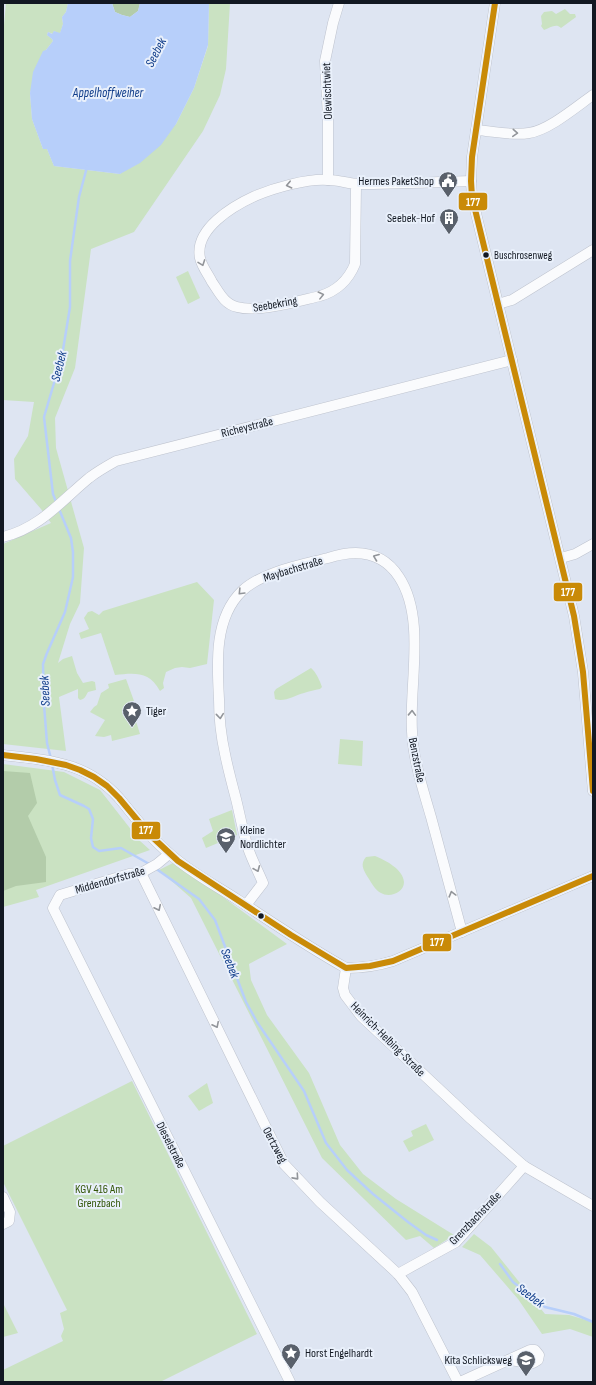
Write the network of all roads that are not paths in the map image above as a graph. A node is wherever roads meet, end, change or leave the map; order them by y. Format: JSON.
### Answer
{"nodes":[{"id":1,"x":339,"y":3,"type":"edge"},
{"id":2,"x":495,"y":3,"type":"edge"},
{"id":3,"x":593,"y":95,"type":"edge"},
{"id":4,"x":476,"y":130,"type":"junction"},
{"id":5,"x":328,"y":180,"type":"junction"},
{"id":6,"x":471,"y":181,"type":"junction"},
{"id":7,"x":356,"y":184,"type":"junction"},
{"id":8,"x":592,"y":254,"type":"edge"},
{"id":9,"x":498,"y":304,"type":"junction"},
{"id":10,"x":512,"y":360,"type":"junction"},
{"id":11,"x":3,"y":537,"type":"edge"},
{"id":12,"x":593,"y":544,"type":"edge"},
{"id":13,"x":561,"y":558,"type":"junction"},
{"id":14,"x":403,"y":584,"type":"joint"},
{"id":15,"x":590,"y":720,"type":"edge"},
{"id":16,"x":3,"y":755,"type":"edge"},
{"id":17,"x":593,"y":791,"type":"edge"},
{"id":18,"x":169,"y":854,"type":"junction"},
{"id":19,"x":149,"y":869,"type":"junction"},
{"id":20,"x":593,"y":876,"type":"edge"},
{"id":21,"x":246,"y":905,"type":"junction"},
{"id":22,"x":53,"y":908,"type":"joint"},
{"id":23,"x":462,"y":932,"type":"junction"},
{"id":24,"x":346,"y":968,"type":"junction"},
{"id":25,"x":524,"y":1166,"type":"junction"},
{"id":26,"x":3,"y":1197,"type":"edge"},
{"id":27,"x":593,"y":1206,"type":"edge"},
{"id":28,"x":6,"y":1223,"type":"edge"},
{"id":29,"x":398,"y":1274,"type":"junction"},
{"id":30,"x":508,"y":1360,"type":"dead end"},
{"id":31,"x":290,"y":1382,"type":"edge"},
{"id":32,"x":459,"y":1382,"type":"edge"}],
"edges":[{"from":1,"to":5,"type":"street","name":"Olewischtwiet"},
{"from":2,"to":4,"type":"street"},
{"from":4,"to":3,"type":"street","one_way":true},
{"from":4,"to":6,"type":"street"},
{"from":5,"to":7,"type":"street","name":"Seebekring"},
{"from":5,"to":7,"type":"street","name":"Seebekring","one_way":true},
{"from":6,"to":7,"type":"street","name":"Seebekring"},
{"from":6,"to":9,"type":"street"},
{"from":8,"to":9,"type":"street"},
{"from":9,"to":10,"type":"street"},
{"from":10,"to":11,"type":"street","name":"Richeystraße"},
{"from":10,"to":13,"type":"street"},
{"from":12,"to":13,"type":"street"},
{"from":13,"to":15,"type":"street"},
{"from":14,"to":21,"type":"street","name":"Maybachstraße","one_way":true},
{"from":23,"to":14,"type":"street","name":"Benzstraße","one_way":true},
{"from":15,"to":17,"type":"street"},
{"from":16,"to":18,"type":"street"},
{"from":18,"to":19,"type":"street","name":"Middendorfstraße"},
{"from":18,"to":21,"type":"street"},
{"from":19,"to":22,"type":"street","name":"Middendorfstraße"},
{"from":19,"to":29,"type":"street","name":"Oertzweg","one_way":true},
{"from":20,"to":23,"type":"street"},
{"from":21,"to":24,"type":"street"},
{"from":22,"to":31,"type":"street","name":"Dieselstraße"},
{"from":23,"to":24,"type":"street"},
{"from":24,"to":25,"type":"street","name":"Heinrich-Helbing-Straße"},
{"from":25,"to":27,"type":"street","name":"Heinrich-Helbing-Straße"},
{"from":25,"to":29,"type":"street","name":"Grenzbachstraße"},
{"from":26,"to":28,"type":"street"},
{"from":29,"to":32,"type":"street","name":"Oertzweg"},
{"from":30,"to":32,"type":"street"}]}
